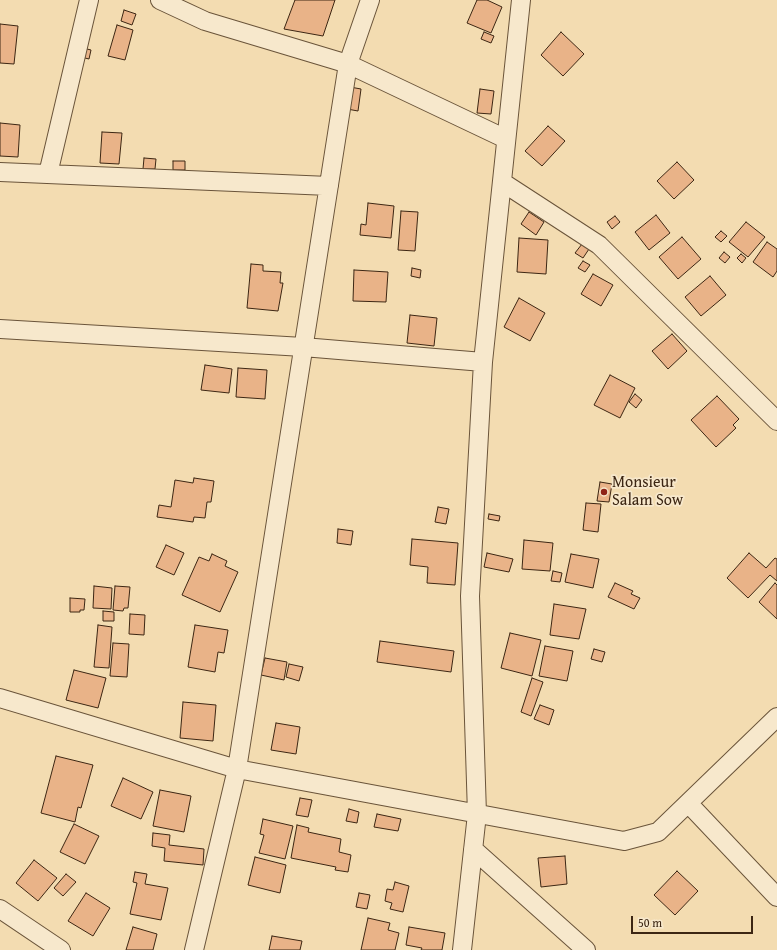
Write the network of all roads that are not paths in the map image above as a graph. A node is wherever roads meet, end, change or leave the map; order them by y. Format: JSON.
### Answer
{"nodes":[{"id":1,"x":89,"y":0,"type":"edge"},
{"id":2,"x":160,"y":0,"type":"edge"},
{"id":3,"x":370,"y":0,"type":"edge"},
{"id":4,"x":521,"y":0,"type":"edge"},
{"id":5,"x":348,"y":64,"type":"junction"},
{"id":6,"x":506,"y":139,"type":"junction"},
{"id":7,"x":0,"y":172,"type":"edge"},
{"id":8,"x":48,"y":174,"type":"junction"},
{"id":9,"x":502,"y":182,"type":"junction"},
{"id":10,"x":328,"y":186,"type":"junction"},
{"id":11,"x":0,"y":329,"type":"edge"},
{"id":12,"x":303,"y":347,"type":"junction"},
{"id":13,"x":483,"y":362,"type":"junction"},
{"id":14,"x":777,"y":422,"type":"edge"},
{"id":15,"x":0,"y":698,"type":"edge"},
{"id":16,"x":777,"y":717,"type":"edge"},
{"id":17,"x":237,"y":769,"type":"junction"},
{"id":18,"x":688,"y":803,"type":"junction"},
{"id":19,"x":476,"y":814,"type":"junction"},
{"id":20,"x":473,"y":849,"type":"junction"},
{"id":21,"x":777,"y":897,"type":"edge"},
{"id":22,"x":0,"y":909,"type":"edge"},
{"id":23,"x":61,"y":950,"type":"edge"},
{"id":24,"x":194,"y":950,"type":"edge"},
{"id":25,"x":462,"y":950,"type":"edge"},
{"id":26,"x":586,"y":950,"type":"edge"}],
"edges":[{"from":1,"to":8,"type":"street"},
{"from":2,"to":5,"type":"street"},
{"from":3,"to":5,"type":"street"},
{"from":4,"to":6,"type":"street"},
{"from":5,"to":6,"type":"street"},
{"from":5,"to":10,"type":"street"},
{"from":6,"to":9,"type":"street"},
{"from":7,"to":8,"type":"street"},
{"from":8,"to":10,"type":"street"},
{"from":9,"to":13,"type":"street"},
{"from":9,"to":14,"type":"street"},
{"from":10,"to":12,"type":"street"},
{"from":11,"to":12,"type":"street"},
{"from":12,"to":13,"type":"street"},
{"from":12,"to":17,"type":"street"},
{"from":13,"to":19,"type":"street"},
{"from":15,"to":17,"type":"street"},
{"from":16,"to":18,"type":"street"},
{"from":17,"to":19,"type":"street"},
{"from":17,"to":24,"type":"street"},
{"from":18,"to":19,"type":"street"},
{"from":18,"to":21,"type":"street"},
{"from":19,"to":20,"type":"street"},
{"from":20,"to":25,"type":"street"},
{"from":20,"to":26,"type":"street"},
{"from":22,"to":23,"type":"street"}]}
